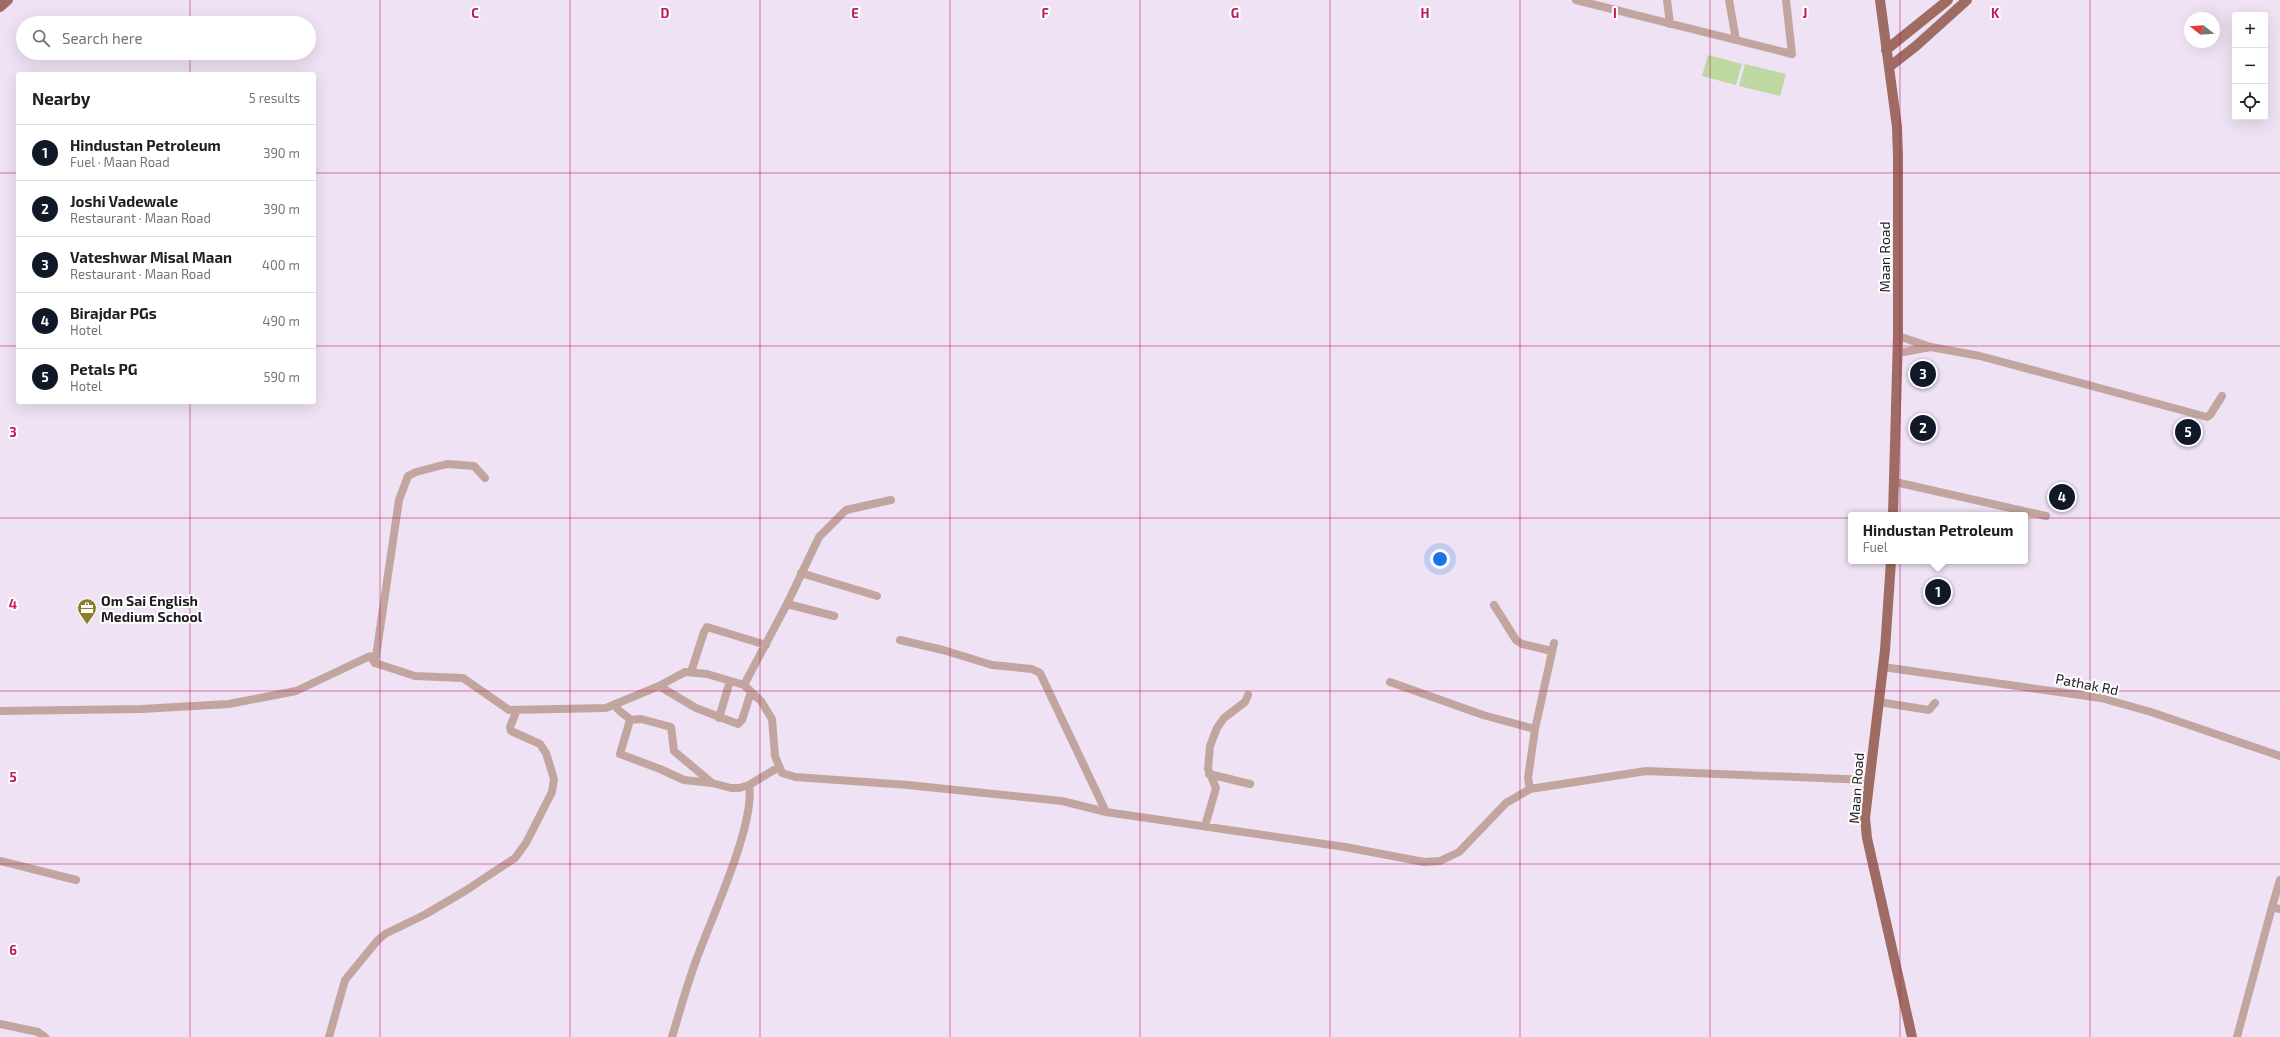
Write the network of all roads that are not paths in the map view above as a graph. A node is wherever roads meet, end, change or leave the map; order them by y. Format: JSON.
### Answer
{"nodes":[{"id":1,"x":8,"y":0,"type":"edge"},
{"id":2,"x":1576,"y":0,"type":"edge"},
{"id":3,"x":1667,"y":0,"type":"edge"},
{"id":4,"x":1729,"y":0,"type":"edge"},
{"id":5,"x":1786,"y":0,"type":"edge"},
{"id":6,"x":1880,"y":0,"type":"edge"},
{"id":7,"x":1948,"y":0,"type":"edge"},
{"id":8,"x":1967,"y":0,"type":"edge"},
{"id":9,"x":1584,"y":2,"type":"edge"},
{"id":10,"x":0,"y":7,"type":"edge"},
{"id":11,"x":1670,"y":24,"type":"junction"},
{"id":12,"x":1736,"y":40,"type":"junction"},
{"id":13,"x":1886,"y":50,"type":"junction"},
{"id":14,"x":1888,"y":66,"type":"junction"},
{"id":15,"x":1898,"y":336,"type":"junction"},
{"id":16,"x":1931,"y":347,"type":"junction"},
{"id":17,"x":1898,"y":354,"type":"junction"},
{"id":18,"x":2222,"y":396,"type":"dead end"},
{"id":19,"x":485,"y":478,"type":"dead end"},
{"id":20,"x":1895,"y":482,"type":"junction"},
{"id":21,"x":891,"y":500,"type":"dead end"},
{"id":22,"x":1893,"y":512,"type":"edge"},
{"id":23,"x":2046,"y":516,"type":"dead end"},
{"id":24,"x":1891,"y":564,"type":"edge"},
{"id":25,"x":801,"y":573,"type":"junction"},
{"id":26,"x":877,"y":596,"type":"dead end"},
{"id":27,"x":787,"y":604,"type":"junction"},
{"id":28,"x":1494,"y":606,"type":"dead end"},
{"id":29,"x":834,"y":616,"type":"dead end"},
{"id":30,"x":900,"y":640,"type":"dead end"},
{"id":31,"x":766,"y":645,"type":"junction"},
{"id":32,"x":375,"y":662,"type":"junction"},
{"id":33,"x":1883,"y":667,"type":"junction"},
{"id":34,"x":691,"y":672,"type":"junction"},
{"id":35,"x":730,"y":681,"type":"junction"},
{"id":36,"x":1390,"y":682,"type":"dead end"},
{"id":37,"x":744,"y":685,"type":"junction"},
{"id":38,"x":658,"y":686,"type":"junction"},
{"id":39,"x":751,"y":692,"type":"junction"},
{"id":40,"x":1248,"y":695,"type":"dead end"},
{"id":41,"x":1879,"y":702,"type":"junction"},
{"id":42,"x":1935,"y":703,"type":"dead end"},
{"id":43,"x":614,"y":704,"type":"junction"},
{"id":44,"x":0,"y":710,"type":"edge"},
{"id":45,"x":517,"y":710,"type":"junction"},
{"id":46,"x":718,"y":718,"type":"junction"},
{"id":47,"x":630,"y":720,"type":"junction"},
{"id":48,"x":1535,"y":729,"type":"junction"},
{"id":49,"x":2280,"y":756,"type":"edge"},
{"id":50,"x":779,"y":767,"type":"junction"},
{"id":51,"x":1209,"y":774,"type":"junction"},
{"id":52,"x":1868,"y":780,"type":"junction"},
{"id":53,"x":712,"y":783,"type":"junction"},
{"id":54,"x":1250,"y":784,"type":"dead end"},
{"id":55,"x":749,"y":785,"type":"junction"},
{"id":56,"x":1530,"y":789,"type":"junction"},
{"id":57,"x":1106,"y":812,"type":"junction"},
{"id":58,"x":1205,"y":826,"type":"junction"},
{"id":59,"x":0,"y":862,"type":"edge"},
{"id":60,"x":76,"y":880,"type":"dead end"},
{"id":61,"x":2280,"y":880,"type":"edge"},
{"id":62,"x":2276,"y":908,"type":"edge"},
{"id":63,"x":0,"y":1024,"type":"edge"},
{"id":64,"x":45,"y":1037,"type":"edge"},
{"id":65,"x":329,"y":1037,"type":"edge"},
{"id":66,"x":672,"y":1037,"type":"edge"},
{"id":67,"x":1912,"y":1037,"type":"edge"},
{"id":68,"x":2237,"y":1037,"type":"edge"}],
"edges":[{"from":1,"to":10,"type":"main road"},
{"from":2,"to":9,"type":"street"},
{"from":3,"to":11,"type":"street"},
{"from":4,"to":12,"type":"street"},
{"from":5,"to":12,"type":"street"},
{"from":6,"to":13,"type":"main road","name":"Maan Road"},
{"from":7,"to":13,"type":"main road"},
{"from":8,"to":14,"type":"main road"},
{"from":9,"to":11,"type":"street"},
{"from":11,"to":12,"type":"street"},
{"from":13,"to":14,"type":"main road","name":"Maan Road"},
{"from":14,"to":15,"type":"main road","name":"Maan Road"},
{"from":15,"to":16,"type":"street"},
{"from":15,"to":17,"type":"main road","name":"Maan Road"},
{"from":16,"to":17,"type":"street"},
{"from":16,"to":18,"type":"street"},
{"from":17,"to":20,"type":"main road","name":"Maan Road"},
{"from":19,"to":32,"type":"street"},
{"from":20,"to":22,"type":"main road","name":"Maan Road"},
{"from":20,"to":23,"type":"street"},
{"from":21,"to":25,"type":"street"},
{"from":24,"to":33,"type":"main road","name":"Maan Road"},
{"from":25,"to":26,"type":"street"},
{"from":25,"to":27,"type":"street"},
{"from":27,"to":29,"type":"street"},
{"from":27,"to":31,"type":"street"},
{"from":28,"to":48,"type":"street"},
{"from":30,"to":57,"type":"street"},
{"from":31,"to":34,"type":"street"},
{"from":31,"to":37,"type":"street"},
{"from":32,"to":44,"type":"street"},
{"from":32,"to":45,"type":"street"},
{"from":33,"to":41,"type":"main road","name":"Maan Road"},
{"from":33,"to":49,"type":"street","name":"Pathak Rd"},
{"from":34,"to":35,"type":"street"},
{"from":34,"to":38,"type":"street"},
{"from":35,"to":37,"type":"street"},
{"from":35,"to":46,"type":"street"},
{"from":36,"to":48,"type":"street"},
{"from":37,"to":39,"type":"street"},
{"from":38,"to":43,"type":"street"},
{"from":38,"to":46,"type":"street"},
{"from":39,"to":46,"type":"street"},
{"from":39,"to":50,"type":"street"},
{"from":40,"to":51,"type":"street"},
{"from":41,"to":42,"type":"street"},
{"from":41,"to":52,"type":"main road","name":"Maan Road"},
{"from":43,"to":45,"type":"street"},
{"from":43,"to":47,"type":"street"},
{"from":45,"to":65,"type":"street"},
{"from":47,"to":53,"type":"street"},
{"from":47,"to":53,"type":"street"},
{"from":48,"to":56,"type":"street"},
{"from":50,"to":55,"type":"street"},
{"from":50,"to":57,"type":"street"},
{"from":51,"to":54,"type":"street"},
{"from":51,"to":58,"type":"street"},
{"from":52,"to":56,"type":"street"},
{"from":52,"to":67,"type":"main road","name":"Maan Road"},
{"from":53,"to":55,"type":"street"},
{"from":55,"to":66,"type":"street"},
{"from":56,"to":58,"type":"street"},
{"from":57,"to":58,"type":"street"},
{"from":59,"to":60,"type":"street"},
{"from":61,"to":62,"type":"street"},
{"from":62,"to":68,"type":"street"},
{"from":63,"to":64,"type":"street"}]}
